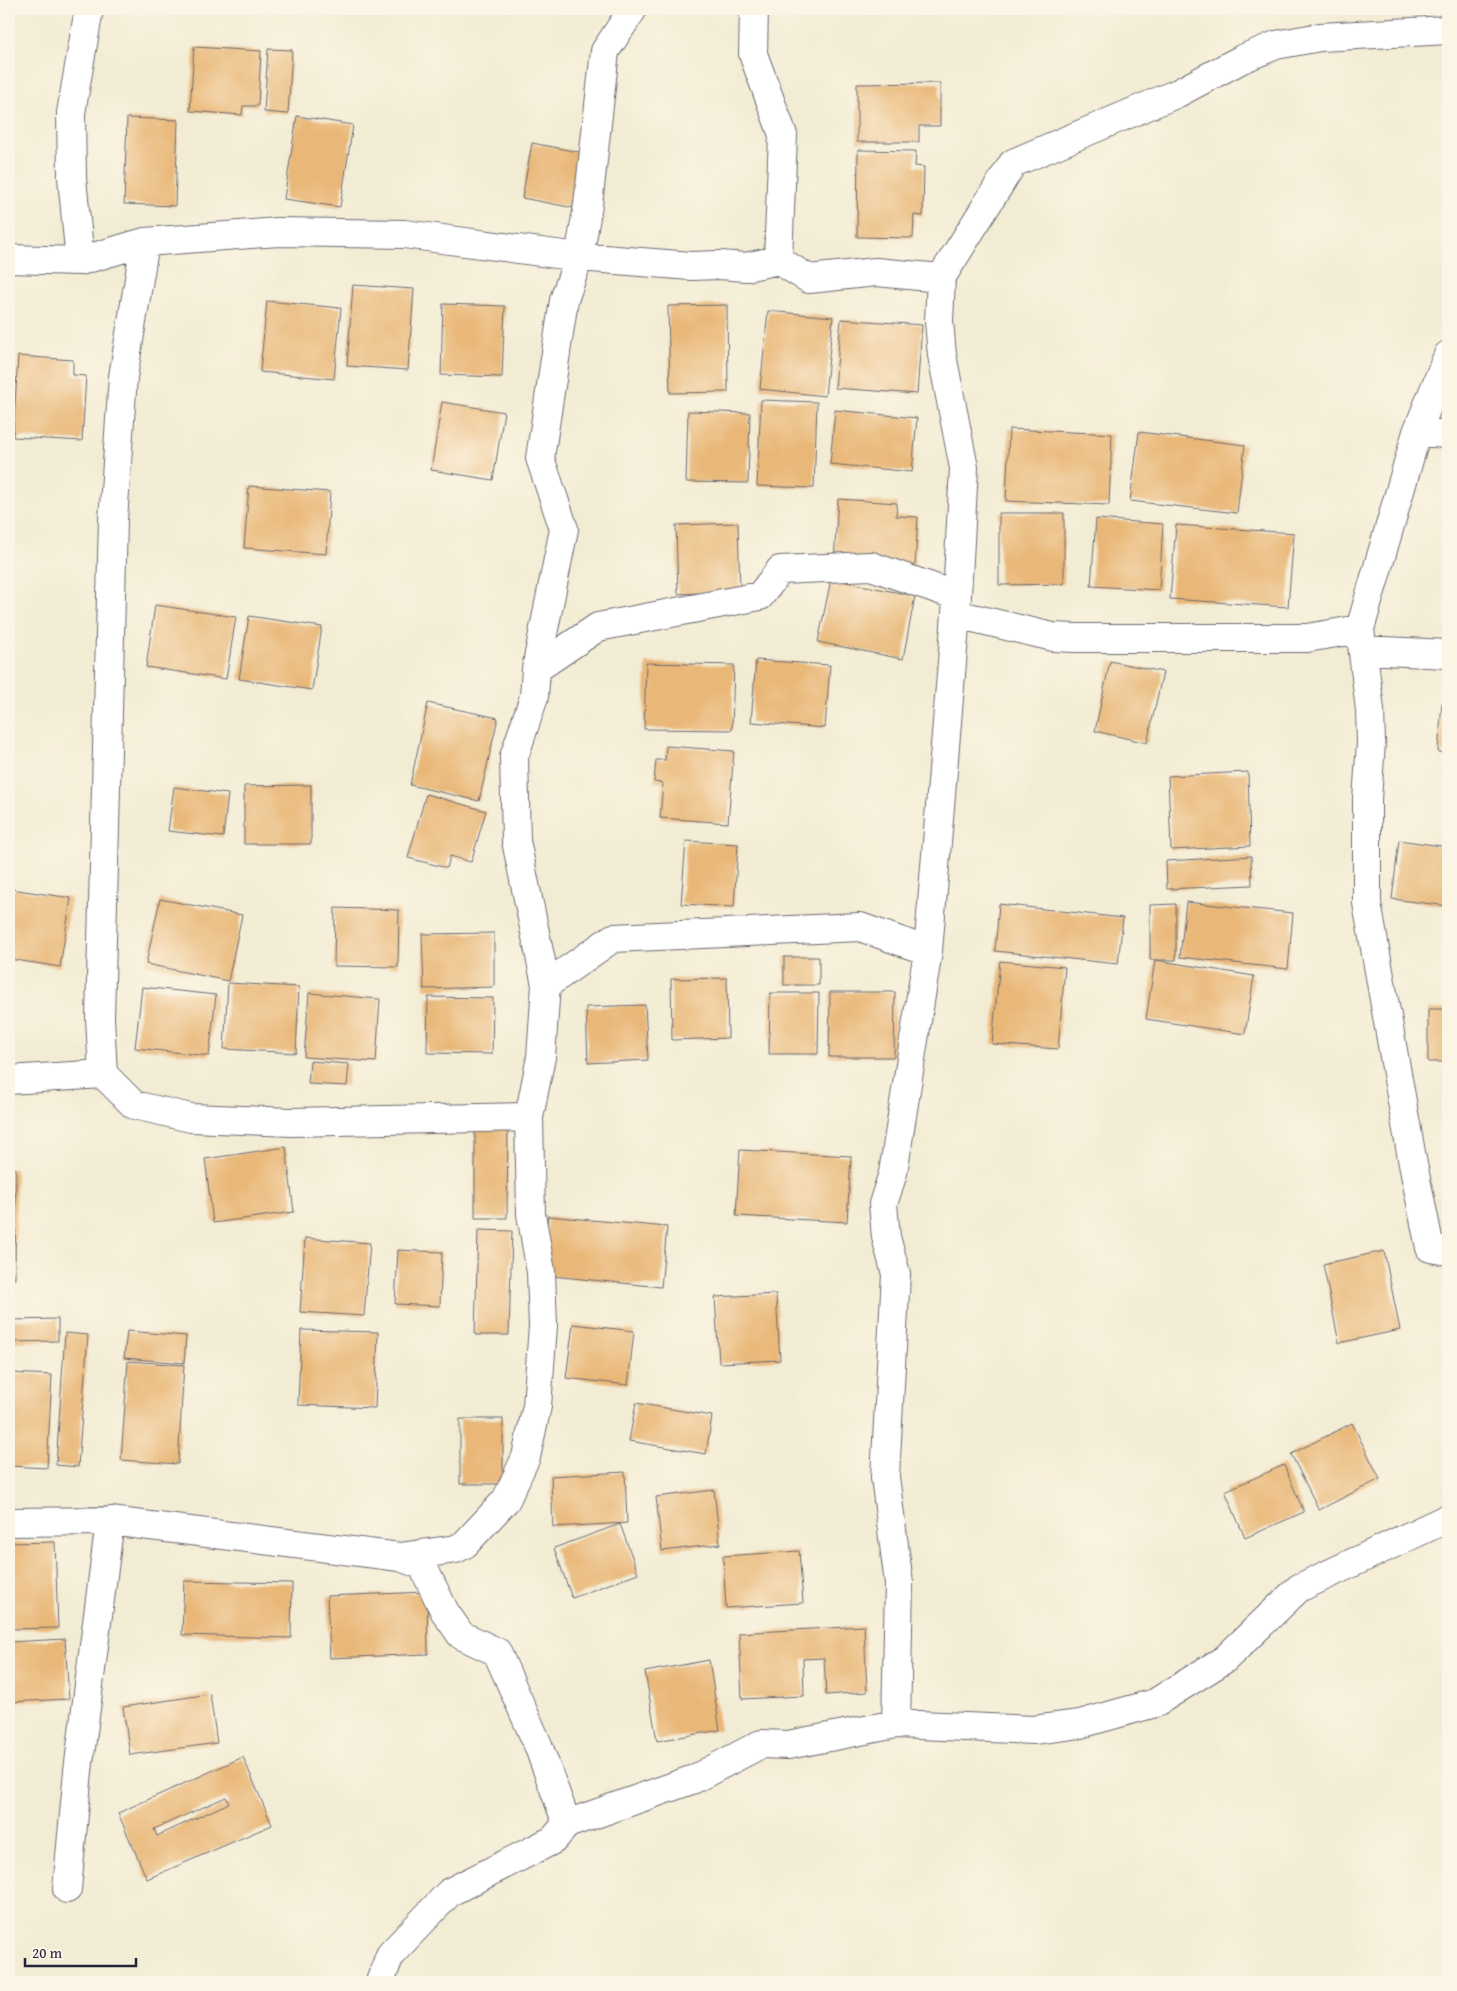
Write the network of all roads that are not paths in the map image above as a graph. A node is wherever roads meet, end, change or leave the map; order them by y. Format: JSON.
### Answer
{"nodes":[{"id":1,"x":89,"y":9,"type":"edge"},
{"id":2,"x":633,"y":9,"type":"edge"},
{"id":3,"x":754,"y":9,"type":"edge"},
{"id":4,"x":1448,"y":30,"type":"edge"},
{"id":5,"x":145,"y":242,"type":"junction"},
{"id":6,"x":579,"y":256,"type":"junction"},
{"id":7,"x":9,"y":259,"type":"edge"},
{"id":8,"x":778,"y":260,"type":"junction"},
{"id":9,"x":80,"y":261,"type":"junction"},
{"id":10,"x":941,"y":278,"type":"junction"},
{"id":11,"x":1448,"y":355,"type":"edge"},
{"id":12,"x":1417,"y":432,"type":"junction"},
{"id":13,"x":1448,"y":434,"type":"edge"},
{"id":14,"x":956,"y":605,"type":"junction"},
{"id":15,"x":1362,"y":639,"type":"junction"},
{"id":16,"x":1448,"y":654,"type":"edge"},
{"id":17,"x":536,"y":669,"type":"junction"},
{"id":18,"x":928,"y":951,"type":"junction"},
{"id":19,"x":546,"y":985,"type":"junction"},
{"id":20,"x":103,"y":1074,"type":"junction"},
{"id":21,"x":9,"y":1080,"type":"edge"},
{"id":22,"x":529,"y":1116,"type":"junction"},
{"id":23,"x":1448,"y":1251,"type":"edge"},
{"id":24,"x":1448,"y":1518,"type":"edge"},
{"id":25,"x":110,"y":1521,"type":"junction"},
{"id":26,"x":9,"y":1522,"type":"edge"},
{"id":27,"x":400,"y":1557,"type":"junction"},
{"id":28,"x":896,"y":1724,"type":"junction"},
{"id":29,"x":567,"y":1824,"type":"junction"},
{"id":30,"x":67,"y":1889,"type":"dead end"},
{"id":31,"x":380,"y":1982,"type":"edge"}],
"edges":[{"from":1,"to":9,"type":"street"},
{"from":2,"to":6,"type":"street"},
{"from":3,"to":8,"type":"street"},
{"from":4,"to":10,"type":"street"},
{"from":5,"to":6,"type":"street"},
{"from":5,"to":9,"type":"street"},
{"from":5,"to":20,"type":"street"},
{"from":6,"to":8,"type":"street"},
{"from":6,"to":17,"type":"street"},
{"from":7,"to":9,"type":"street"},
{"from":8,"to":10,"type":"street"},
{"from":10,"to":14,"type":"street"},
{"from":11,"to":12,"type":"street"},
{"from":12,"to":13,"type":"street"},
{"from":12,"to":15,"type":"street"},
{"from":14,"to":15,"type":"street"},
{"from":14,"to":17,"type":"street"},
{"from":14,"to":18,"type":"street"},
{"from":15,"to":16,"type":"street"},
{"from":15,"to":23,"type":"street"},
{"from":17,"to":19,"type":"street"},
{"from":18,"to":19,"type":"street"},
{"from":18,"to":28,"type":"street"},
{"from":19,"to":22,"type":"street"},
{"from":20,"to":21,"type":"street"},
{"from":20,"to":22,"type":"street"},
{"from":22,"to":27,"type":"street"},
{"from":24,"to":28,"type":"street"},
{"from":25,"to":26,"type":"street"},
{"from":25,"to":27,"type":"street"},
{"from":25,"to":30,"type":"street"},
{"from":27,"to":29,"type":"street"},
{"from":28,"to":29,"type":"street"},
{"from":29,"to":31,"type":"street"}]}
